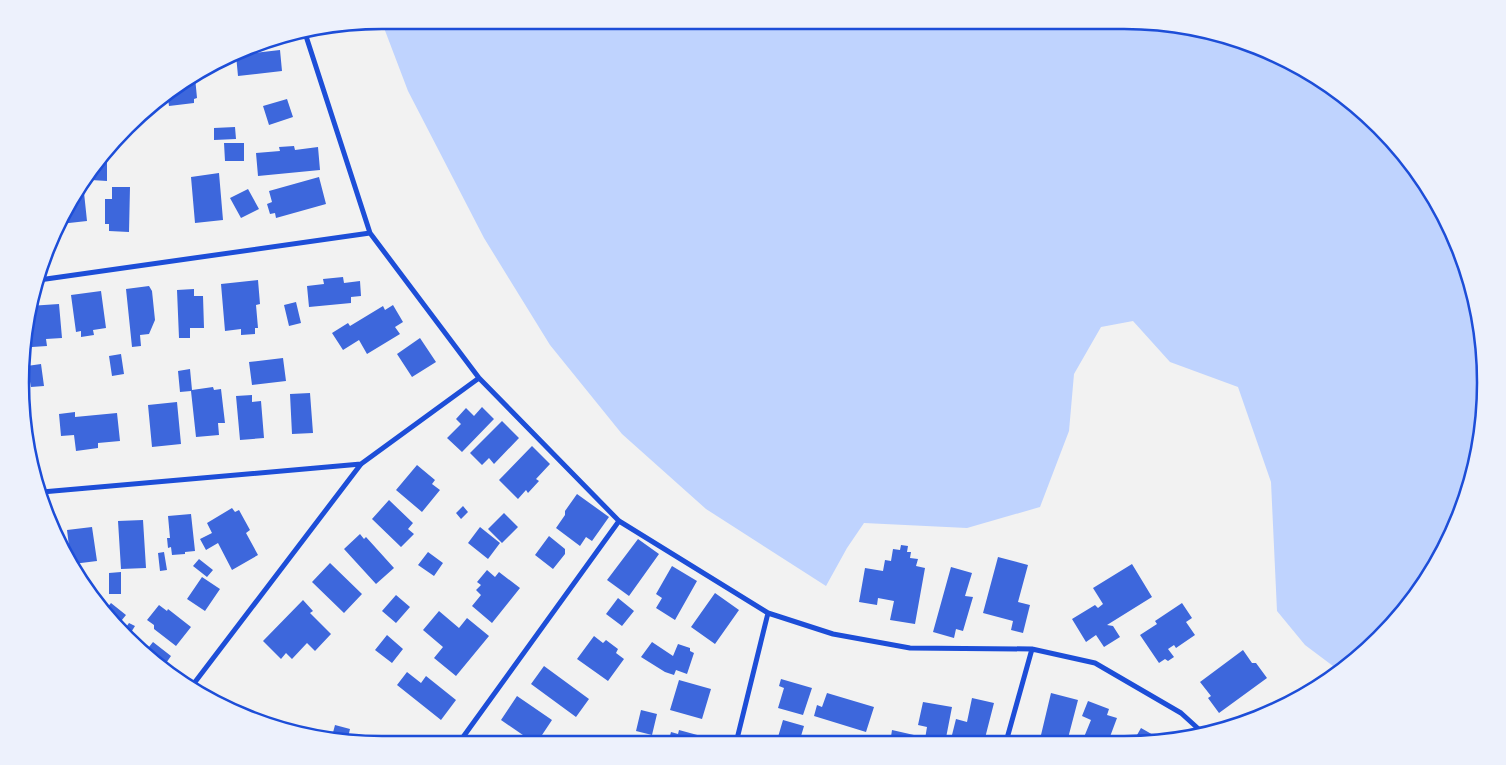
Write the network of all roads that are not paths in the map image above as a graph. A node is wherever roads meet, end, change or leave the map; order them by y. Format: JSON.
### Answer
{"nodes":[{"id":1,"x":306,"y":37,"type":"edge"},
{"id":2,"x":370,"y":232,"type":"junction"},
{"id":3,"x":45,"y":279,"type":"edge"},
{"id":4,"x":479,"y":378,"type":"junction"},
{"id":5,"x":361,"y":464,"type":"junction"},
{"id":6,"x":47,"y":492,"type":"edge"},
{"id":7,"x":619,"y":521,"type":"junction"},
{"id":8,"x":768,"y":613,"type":"junction"},
{"id":9,"x":1032,"y":649,"type":"junction"},
{"id":10,"x":195,"y":682,"type":"edge"},
{"id":11,"x":1197,"y":728,"type":"edge"},
{"id":12,"x":464,"y":736,"type":"edge"},
{"id":13,"x":738,"y":736,"type":"edge"},
{"id":14,"x":1008,"y":736,"type":"edge"}],
"edges":[{"from":1,"to":2,"type":"street"},
{"from":2,"to":3,"type":"street"},
{"from":2,"to":4,"type":"street"},
{"from":4,"to":5,"type":"street"},
{"from":4,"to":7,"type":"street"},
{"from":5,"to":6,"type":"street"},
{"from":5,"to":10,"type":"street"},
{"from":7,"to":8,"type":"street"},
{"from":7,"to":12,"type":"street"},
{"from":8,"to":9,"type":"street"},
{"from":8,"to":13,"type":"street"},
{"from":9,"to":11,"type":"street"},
{"from":9,"to":14,"type":"street"}]}
